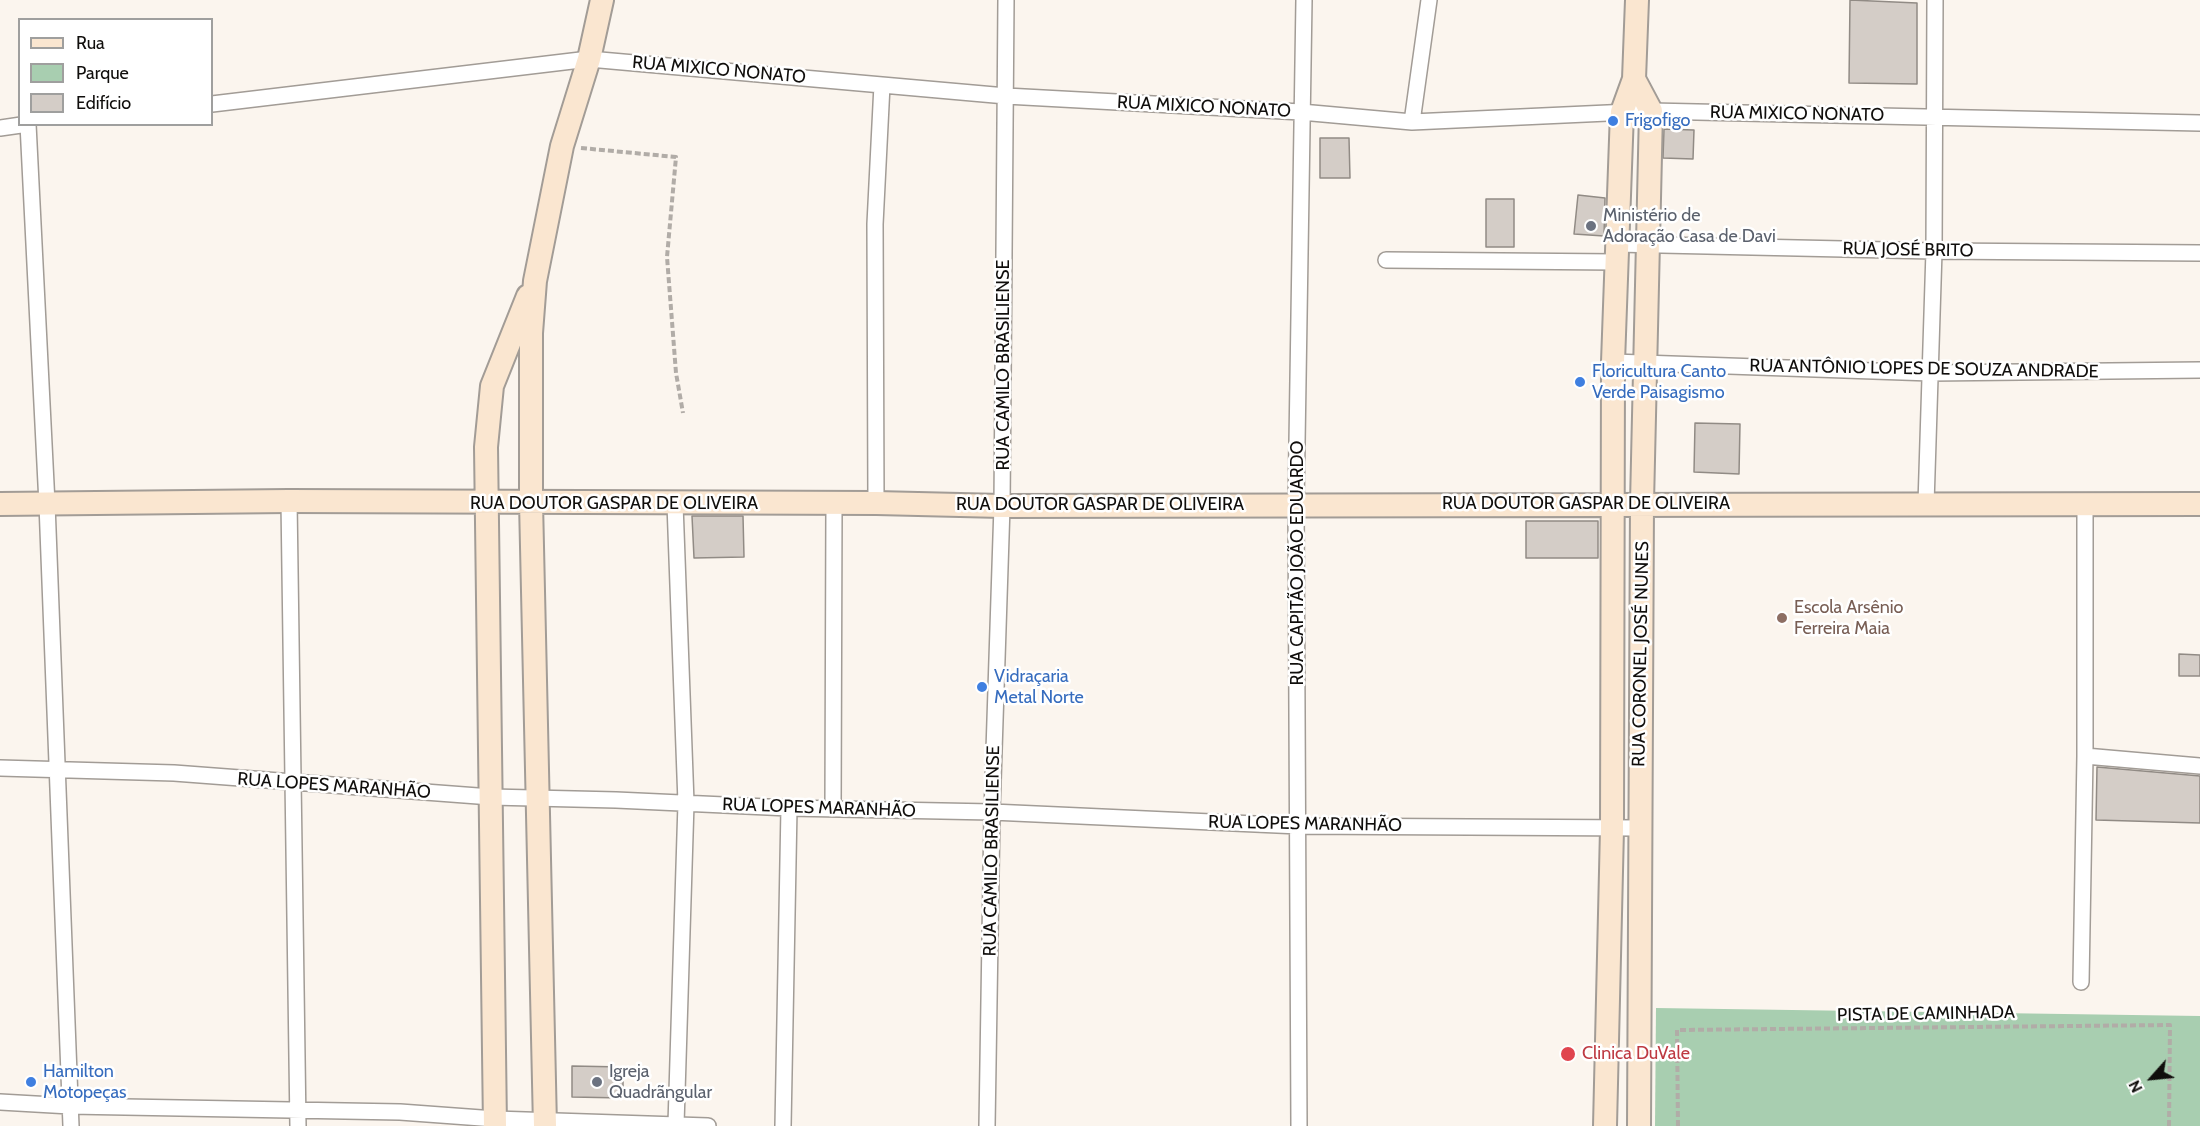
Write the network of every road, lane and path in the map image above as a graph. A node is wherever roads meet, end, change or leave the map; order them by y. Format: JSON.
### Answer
{"nodes":[{"id":1,"x":602,"y":0,"type":"edge"},
{"id":2,"x":1006,"y":0,"type":"edge"},
{"id":3,"x":1304,"y":0,"type":"edge"},
{"id":4,"x":1429,"y":0,"type":"edge"},
{"id":5,"x":1637,"y":0,"type":"edge"},
{"id":6,"x":1935,"y":0,"type":"edge"},
{"id":7,"x":589,"y":59,"type":"junction"},
{"id":8,"x":1634,"y":79,"type":"junction"},
{"id":9,"x":882,"y":85,"type":"junction"},
{"id":10,"x":1006,"y":96,"type":"junction"},
{"id":11,"x":213,"y":104,"type":"edge"},
{"id":12,"x":1651,"y":111,"type":"junction"},
{"id":13,"x":1300,"y":112,"type":"junction"},
{"id":14,"x":1622,"y":112,"type":"junction"},
{"id":15,"x":1933,"y":117,"type":"junction"},
{"id":16,"x":1412,"y":122,"type":"junction"},
{"id":17,"x":2200,"y":123,"type":"edge"},
{"id":18,"x":18,"y":125,"type":"edge"},
{"id":19,"x":28,"y":126,"type":"edge"},
{"id":20,"x":0,"y":128,"type":"edge"},
{"id":21,"x":562,"y":146,"type":"junction"},
{"id":22,"x":1648,"y":246,"type":"junction"},
{"id":23,"x":1934,"y":251,"type":"junction"},
{"id":24,"x":1616,"y":253,"type":"junction"},
{"id":25,"x":2200,"y":253,"type":"edge"},
{"id":26,"x":1386,"y":261,"type":"dead end"},
{"id":27,"x":535,"y":281,"type":"junction"},
{"id":28,"x":1612,"y":362,"type":"junction"},
{"id":29,"x":1647,"y":364,"type":"junction"},
{"id":30,"x":2200,"y":369,"type":"edge"},
{"id":31,"x":1931,"y":373,"type":"junction"},
{"id":32,"x":683,"y":413,"type":"dead end"},
{"id":33,"x":289,"y":501,"type":"junction"},
{"id":34,"x":531,"y":502,"type":"junction"},
{"id":35,"x":876,"y":503,"type":"junction"},
{"id":36,"x":1614,"y":503,"type":"junction"},
{"id":37,"x":1642,"y":503,"type":"junction"},
{"id":38,"x":0,"y":504,"type":"edge"},
{"id":39,"x":47,"y":504,"type":"junction"},
{"id":40,"x":485,"y":504,"type":"junction"},
{"id":41,"x":675,"y":504,"type":"junction"},
{"id":42,"x":834,"y":504,"type":"junction"},
{"id":43,"x":1926,"y":504,"type":"junction"},
{"id":44,"x":2085,"y":504,"type":"junction"},
{"id":45,"x":2200,"y":504,"type":"edge"},
{"id":46,"x":1002,"y":506,"type":"junction"},
{"id":47,"x":1296,"y":506,"type":"junction"},
{"id":48,"x":2085,"y":756,"type":"junction"},
{"id":49,"x":2200,"y":766,"type":"edge"},
{"id":50,"x":0,"y":768,"type":"edge"},
{"id":51,"x":58,"y":770,"type":"junction"},
{"id":52,"x":293,"y":784,"type":"junction"},
{"id":53,"x":491,"y":798,"type":"junction"},
{"id":54,"x":538,"y":799,"type":"junction"},
{"id":55,"x":686,"y":803,"type":"junction"},
{"id":56,"x":789,"y":808,"type":"junction"},
{"id":57,"x":833,"y":808,"type":"junction"},
{"id":58,"x":992,"y":812,"type":"junction"},
{"id":59,"x":1299,"y":826,"type":"junction"},
{"id":60,"x":1639,"y":828,"type":"junction"},
{"id":61,"x":1612,"y":829,"type":"junction"},
{"id":62,"x":2081,"y":982,"type":"dead end"},
{"id":63,"x":0,"y":1102,"type":"edge"},
{"id":64,"x":70,"y":1106,"type":"junction"},
{"id":65,"x":299,"y":1108,"type":"junction"},
{"id":66,"x":495,"y":1122,"type":"edge"},
{"id":67,"x":545,"y":1123,"type":"edge"},
{"id":68,"x":676,"y":1124,"type":"junction"},
{"id":69,"x":71,"y":1126,"type":"edge"},
{"id":70,"x":298,"y":1126,"type":"edge"},
{"id":71,"x":708,"y":1126,"type":"edge"},
{"id":72,"x":783,"y":1126,"type":"edge"},
{"id":73,"x":987,"y":1126,"type":"edge"},
{"id":74,"x":1299,"y":1126,"type":"edge"},
{"id":75,"x":1605,"y":1126,"type":"edge"},
{"id":76,"x":1639,"y":1126,"type":"edge"},
{"id":77,"x":1678,"y":1126,"type":"edge"},
{"id":78,"x":2169,"y":1126,"type":"edge"}],
"edges":[{"from":1,"to":7,"type":"street"},
{"from":2,"to":10,"type":"street","name":"RUA CAMILO BRASILIENSE"},
{"from":3,"to":13,"type":"street","name":"RUA CAPITÃO JOÃO EDUARDO"},
{"from":4,"to":16,"type":"street"},
{"from":5,"to":8,"type":"street"},
{"from":6,"to":15,"type":"street"},
{"from":7,"to":9,"type":"street","name":"RUA MIXICO NONATO"},
{"from":7,"to":11,"type":"street","name":"RUA MIXICO NONATO"},
{"from":7,"to":21,"type":"street"},
{"from":8,"to":12,"type":"street"},
{"from":8,"to":14,"type":"street","name":"RUA CORONEL JOSÉ NUNES"},
{"from":9,"to":10,"type":"street","name":"RUA MIXICO NONATO"},
{"from":9,"to":35,"type":"street"},
{"from":10,"to":13,"type":"street","name":"RUA MIXICO NONATO"},
{"from":10,"to":46,"type":"street","name":"RUA CAMILO BRASILIENSE"},
{"from":12,"to":14,"type":"street","name":"RUA MIXICO NONATO"},
{"from":12,"to":15,"type":"street","name":"RUA MIXICO NONATO"},
{"from":12,"to":22,"type":"street","name":"RUA CORONEL JOSÉ NUNES"},
{"from":13,"to":16,"type":"street","name":"RUA MIXICO NONATO"},
{"from":13,"to":47,"type":"street","name":"RUA CAPITÃO JOÃO EDUARDO"},
{"from":14,"to":16,"type":"street","name":"RUA MIXICO NONATO"},
{"from":14,"to":24,"type":"street","name":"RUA CORONEL JOSÉ NUNES"},
{"from":15,"to":17,"type":"street","name":"RUA MIXICO NONATO"},
{"from":15,"to":23,"type":"street"},
{"from":18,"to":20,"type":"street"},
{"from":19,"to":39,"type":"street"},
{"from":21,"to":27,"type":"street"},
{"from":21,"to":32,"type":"path"},
{"from":22,"to":23,"type":"street","name":"RUA JOSÉ BRITO"},
{"from":22,"to":24,"type":"street","name":"RUA JOSÉ BRITO"},
{"from":22,"to":29,"type":"street","name":"RUA CORONEL JOSÉ NUNES"},
{"from":23,"to":25,"type":"street","name":"RUA JOSÉ BRITO"},
{"from":23,"to":31,"type":"street"},
{"from":24,"to":26,"type":"street","name":"RUA JOSÉ BRITO"},
{"from":24,"to":28,"type":"street","name":"RUA CORONEL JOSÉ NUNES"},
{"from":27,"to":34,"type":"street"},
{"from":27,"to":40,"type":"street"},
{"from":28,"to":29,"type":"street","name":"RUA ANTÔNIO LOPES DE SOUZA ANDRADE"},
{"from":28,"to":36,"type":"street","name":"RUA CORONEL JOSÉ NUNES"},
{"from":29,"to":31,"type":"street","name":"RUA ANTÔNIO LOPES DE SOUZA ANDRADE"},
{"from":29,"to":37,"type":"street","name":"RUA CORONEL JOSÉ NUNES"},
{"from":30,"to":31,"type":"street","name":"RUA ANTÔNIO LOPES DE SOUZA ANDRADE"},
{"from":31,"to":43,"type":"street"},
{"from":33,"to":39,"type":"street","name":"RUA DOUTOR GASPAR DE OLIVEIRA"},
{"from":33,"to":40,"type":"street","name":"RUA DOUTOR GASPAR DE OLIVEIRA"},
{"from":33,"to":52,"type":"street"},
{"from":34,"to":40,"type":"street","name":"RUA DOUTOR GASPAR DE OLIVEIRA"},
{"from":34,"to":41,"type":"street","name":"RUA DOUTOR GASPAR DE OLIVEIRA"},
{"from":34,"to":54,"type":"street"},
{"from":35,"to":42,"type":"street","name":"RUA DOUTOR GASPAR DE OLIVEIRA"},
{"from":35,"to":46,"type":"street","name":"RUA DOUTOR GASPAR DE OLIVEIRA"},
{"from":36,"to":37,"type":"street","name":"RUA DOUTOR GASPAR DE OLIVEIRA"},
{"from":36,"to":47,"type":"street","name":"RUA DOUTOR GASPAR DE OLIVEIRA"},
{"from":36,"to":61,"type":"street","name":"RUA CORONEL JOSÉ NUNES"},
{"from":37,"to":43,"type":"street","name":"RUA DOUTOR GASPAR DE OLIVEIRA"},
{"from":37,"to":60,"type":"street","name":"RUA CORONEL JOSÉ NUNES"},
{"from":38,"to":39,"type":"street","name":"RUA DOUTOR GASPAR DE OLIVEIRA"},
{"from":39,"to":51,"type":"street"},
{"from":40,"to":53,"type":"street"},
{"from":41,"to":42,"type":"street","name":"RUA DOUTOR GASPAR DE OLIVEIRA"},
{"from":41,"to":55,"type":"street"},
{"from":42,"to":57,"type":"street"},
{"from":43,"to":44,"type":"street","name":"RUA DOUTOR GASPAR DE OLIVEIRA"},
{"from":44,"to":45,"type":"street","name":"RUA DOUTOR GASPAR DE OLIVEIRA"},
{"from":44,"to":48,"type":"street"},
{"from":46,"to":47,"type":"street","name":"RUA DOUTOR GASPAR DE OLIVEIRA"},
{"from":46,"to":58,"type":"street","name":"RUA CAMILO BRASILIENSE"},
{"from":47,"to":59,"type":"street","name":"RUA CAPITÃO JOÃO EDUARDO"},
{"from":48,"to":49,"type":"street"},
{"from":48,"to":62,"type":"street"},
{"from":50,"to":51,"type":"street","name":"RUA LOPES MARANHÃO"},
{"from":51,"to":52,"type":"street","name":"RUA LOPES MARANHÃO"},
{"from":51,"to":64,"type":"street"},
{"from":52,"to":53,"type":"street","name":"RUA LOPES MARANHÃO"},
{"from":52,"to":65,"type":"street"},
{"from":53,"to":54,"type":"street","name":"RUA LOPES MARANHÃO"},
{"from":53,"to":66,"type":"street"},
{"from":54,"to":55,"type":"street","name":"RUA LOPES MARANHÃO"},
{"from":54,"to":67,"type":"street"},
{"from":55,"to":56,"type":"street","name":"RUA LOPES MARANHÃO"},
{"from":55,"to":68,"type":"street"},
{"from":56,"to":57,"type":"street","name":"RUA LOPES MARANHÃO"},
{"from":56,"to":72,"type":"street"},
{"from":57,"to":58,"type":"street","name":"RUA LOPES MARANHÃO"},
{"from":58,"to":59,"type":"street","name":"RUA LOPES MARANHÃO"},
{"from":58,"to":73,"type":"street","name":"RUA CAMILO BRASILIENSE"},
{"from":59,"to":61,"type":"street","name":"RUA LOPES MARANHÃO"},
{"from":59,"to":74,"type":"street","name":"RUA CAPITÃO JOÃO EDUARDO"},
{"from":60,"to":61,"type":"street","name":"RUA LOPES MARANHÃO"},
{"from":60,"to":76,"type":"street","name":"RUA CORONEL JOSÉ NUNES"},
{"from":61,"to":75,"type":"street","name":"RUA CORONEL JOSÉ NUNES"},
{"from":63,"to":64,"type":"street"},
{"from":64,"to":65,"type":"street"},
{"from":64,"to":69,"type":"street"},
{"from":65,"to":66,"type":"street"},
{"from":65,"to":70,"type":"street"},
{"from":66,"to":67,"type":"street"},
{"from":67,"to":68,"type":"street"},
{"from":68,"to":71,"type":"street"},
{"from":77,"to":78,"type":"path","name":"PISTA DE CAMINHADA"}]}
